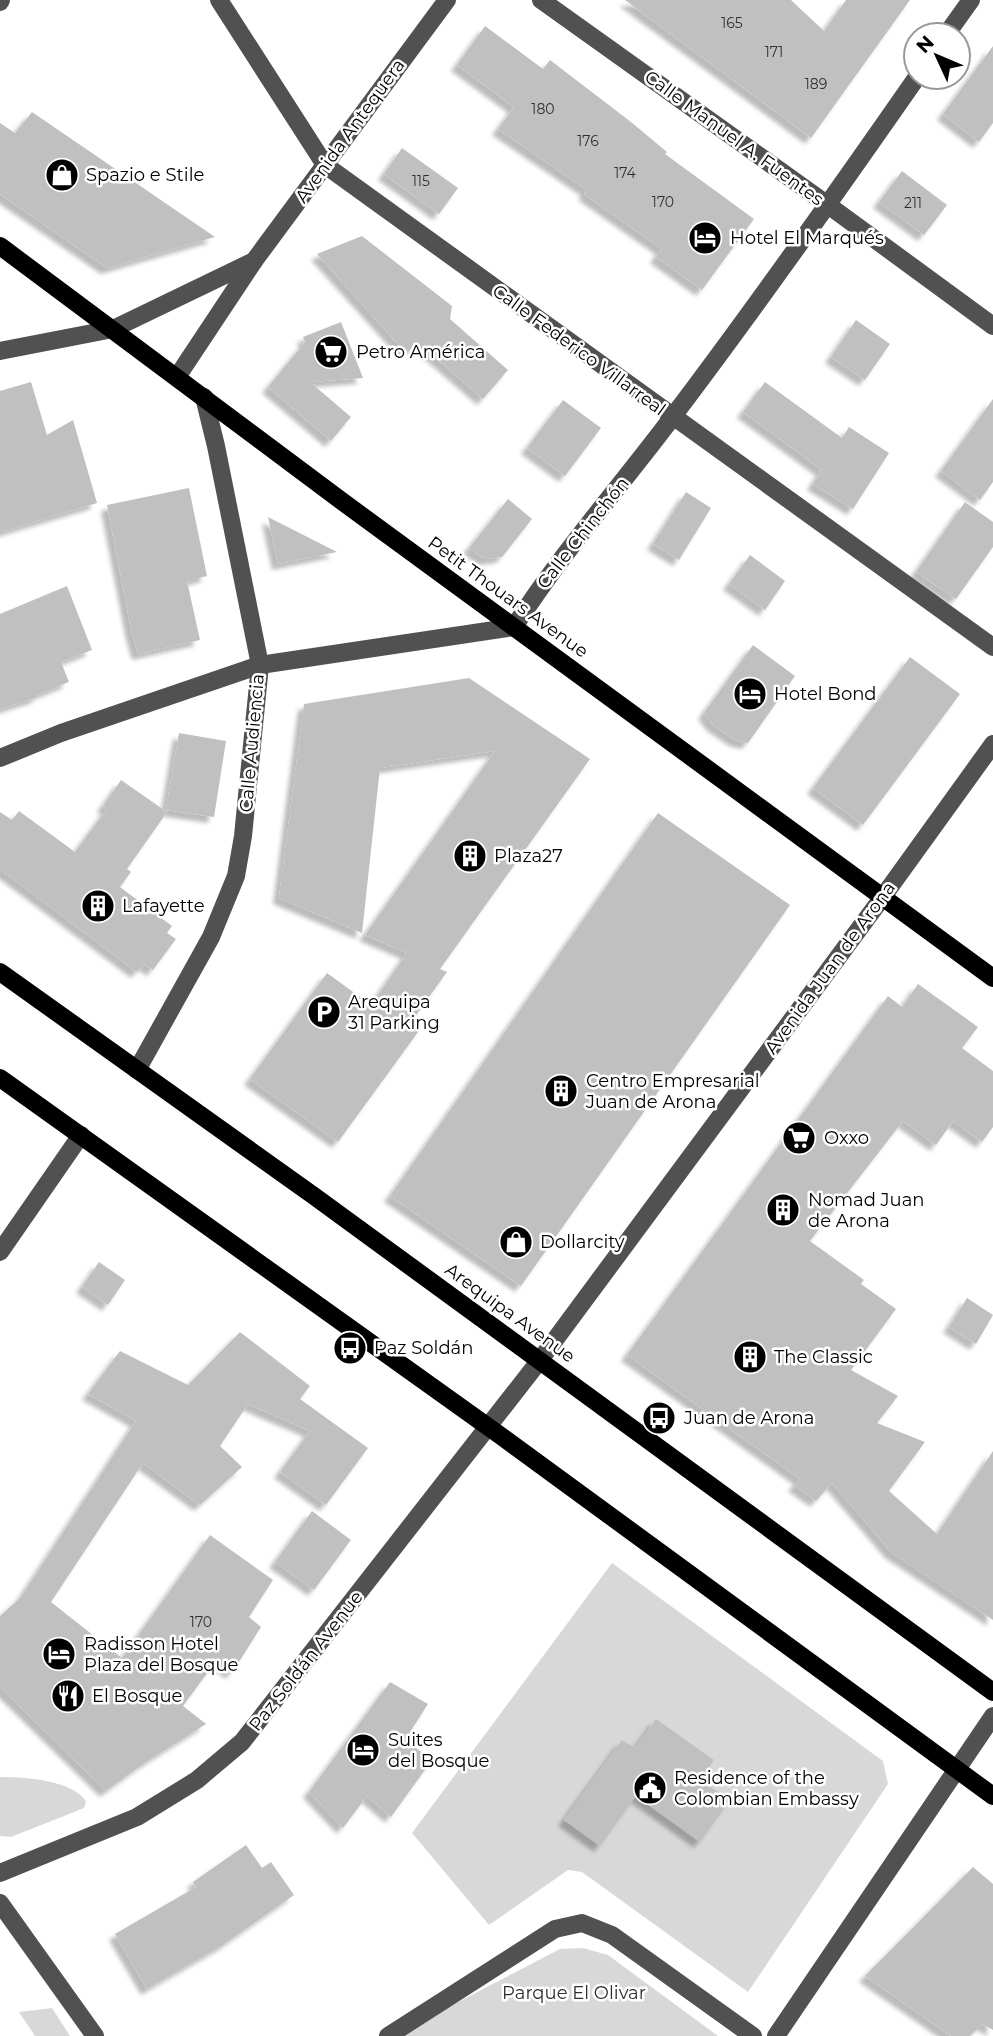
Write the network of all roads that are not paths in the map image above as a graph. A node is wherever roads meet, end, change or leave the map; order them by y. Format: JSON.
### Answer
{"nodes":[{"id":1,"x":219,"y":0,"type":"edge"},
{"id":2,"x":447,"y":0,"type":"edge"},
{"id":3,"x":541,"y":0,"type":"edge"},
{"id":4,"x":971,"y":0,"type":"edge"},
{"id":5,"x":956,"y":21,"type":"edge"},
{"id":6,"x":907,"y":91,"type":"edge"},
{"id":7,"x":324,"y":165,"type":"junction"},
{"id":8,"x":828,"y":205,"type":"junction"},
{"id":9,"x":0,"y":246,"type":"edge"},
{"id":10,"x":254,"y":261,"type":"junction"},
{"id":11,"x":993,"y":326,"type":"edge"},
{"id":12,"x":113,"y":329,"type":"junction"},
{"id":13,"x":0,"y":351,"type":"edge"},
{"id":14,"x":177,"y":377,"type":"junction"},
{"id":15,"x":204,"y":397,"type":"junction"},
{"id":16,"x":672,"y":418,"type":"junction"},
{"id":17,"x":514,"y":627,"type":"junction"},
{"id":18,"x":993,"y":647,"type":"edge"},
{"id":19,"x":260,"y":665,"type":"junction"},
{"id":20,"x":993,"y":744,"type":"edge"},
{"id":21,"x":0,"y":758,"type":"edge"},
{"id":22,"x":882,"y":898,"type":"junction"},
{"id":23,"x":0,"y":972,"type":"edge"},
{"id":24,"x":993,"y":978,"type":"edge"},
{"id":25,"x":137,"y":1070,"type":"junction"},
{"id":26,"x":0,"y":1078,"type":"edge"},
{"id":27,"x":81,"y":1135,"type":"junction"},
{"id":28,"x":0,"y":1252,"type":"edge"},
{"id":29,"x":540,"y":1360,"type":"junction"},
{"id":30,"x":488,"y":1427,"type":"junction"},
{"id":31,"x":993,"y":1692,"type":"edge"},
{"id":32,"x":993,"y":1716,"type":"edge"},
{"id":33,"x":956,"y":1770,"type":"junction"},
{"id":34,"x":993,"y":1796,"type":"edge"},
{"id":35,"x":0,"y":1873,"type":"edge"},
{"id":36,"x":0,"y":1903,"type":"edge"},
{"id":37,"x":95,"y":2036,"type":"edge"},
{"id":38,"x":388,"y":2036,"type":"edge"},
{"id":39,"x":753,"y":2036,"type":"edge"},
{"id":40,"x":776,"y":2036,"type":"edge"}],
"edges":[{"from":1,"to":7,"type":"street","name":"Calle Federico Villarreal"},
{"from":2,"to":7,"type":"street","name":"Avenida Antequera"},
{"from":3,"to":8,"type":"street","name":"Calle Manuel A. Fuentes"},
{"from":4,"to":5,"type":"street"},
{"from":6,"to":8,"type":"street","name":"Calle Chinchón"},
{"from":7,"to":10,"type":"street","name":"Avenida Antequera"},
{"from":7,"to":16,"type":"street","name":"Calle Federico Villarreal"},
{"from":8,"to":11,"type":"street","name":"Calle Manuel A. Fuentes"},
{"from":8,"to":16,"type":"street","name":"Calle Chinchón"},
{"from":9,"to":12,"type":"main road","name":"Petit Thouars Avenue"},
{"from":10,"to":12,"type":"street"},
{"from":10,"to":14,"type":"street"},
{"from":12,"to":13,"type":"street"},
{"from":12,"to":14,"type":"main road","name":"Petit Thouars Avenue"},
{"from":14,"to":15,"type":"main road","name":"Petit Thouars Avenue"},
{"from":15,"to":17,"type":"main road","name":"Petit Thouars Avenue"},
{"from":15,"to":19,"type":"street","name":"Calle Audiencia"},
{"from":16,"to":17,"type":"street","name":"Calle Chinchón"},
{"from":16,"to":18,"type":"street","name":"Calle Federico Villarreal"},
{"from":17,"to":19,"type":"street"},
{"from":17,"to":22,"type":"main road","name":"Petit Thouars Avenue"},
{"from":19,"to":21,"type":"street"},
{"from":19,"to":25,"type":"street","name":"Calle Audiencia"},
{"from":20,"to":22,"type":"street","name":"Avenida Juan de Arona"},
{"from":22,"to":24,"type":"main road","name":"Petit Thouars Avenue"},
{"from":22,"to":29,"type":"street","name":"Avenida Juan de Arona"},
{"from":23,"to":25,"type":"main road","name":"Arequipa Avenue"},
{"from":25,"to":29,"type":"main road","name":"Arequipa Avenue"},
{"from":26,"to":27,"type":"main road"},
{"from":27,"to":28,"type":"street"},
{"from":27,"to":30,"type":"main road"},
{"from":29,"to":30,"type":"street","name":"Paz Soldán Avenue"},
{"from":29,"to":31,"type":"main road","name":"Arequipa Avenue"},
{"from":30,"to":33,"type":"main road"},
{"from":30,"to":35,"type":"street","name":"Paz Soldán Avenue"},
{"from":32,"to":33,"type":"street"},
{"from":33,"to":34,"type":"main road"},
{"from":33,"to":40,"type":"street"},
{"from":36,"to":37,"type":"street"},
{"from":38,"to":39,"type":"street"}]}
